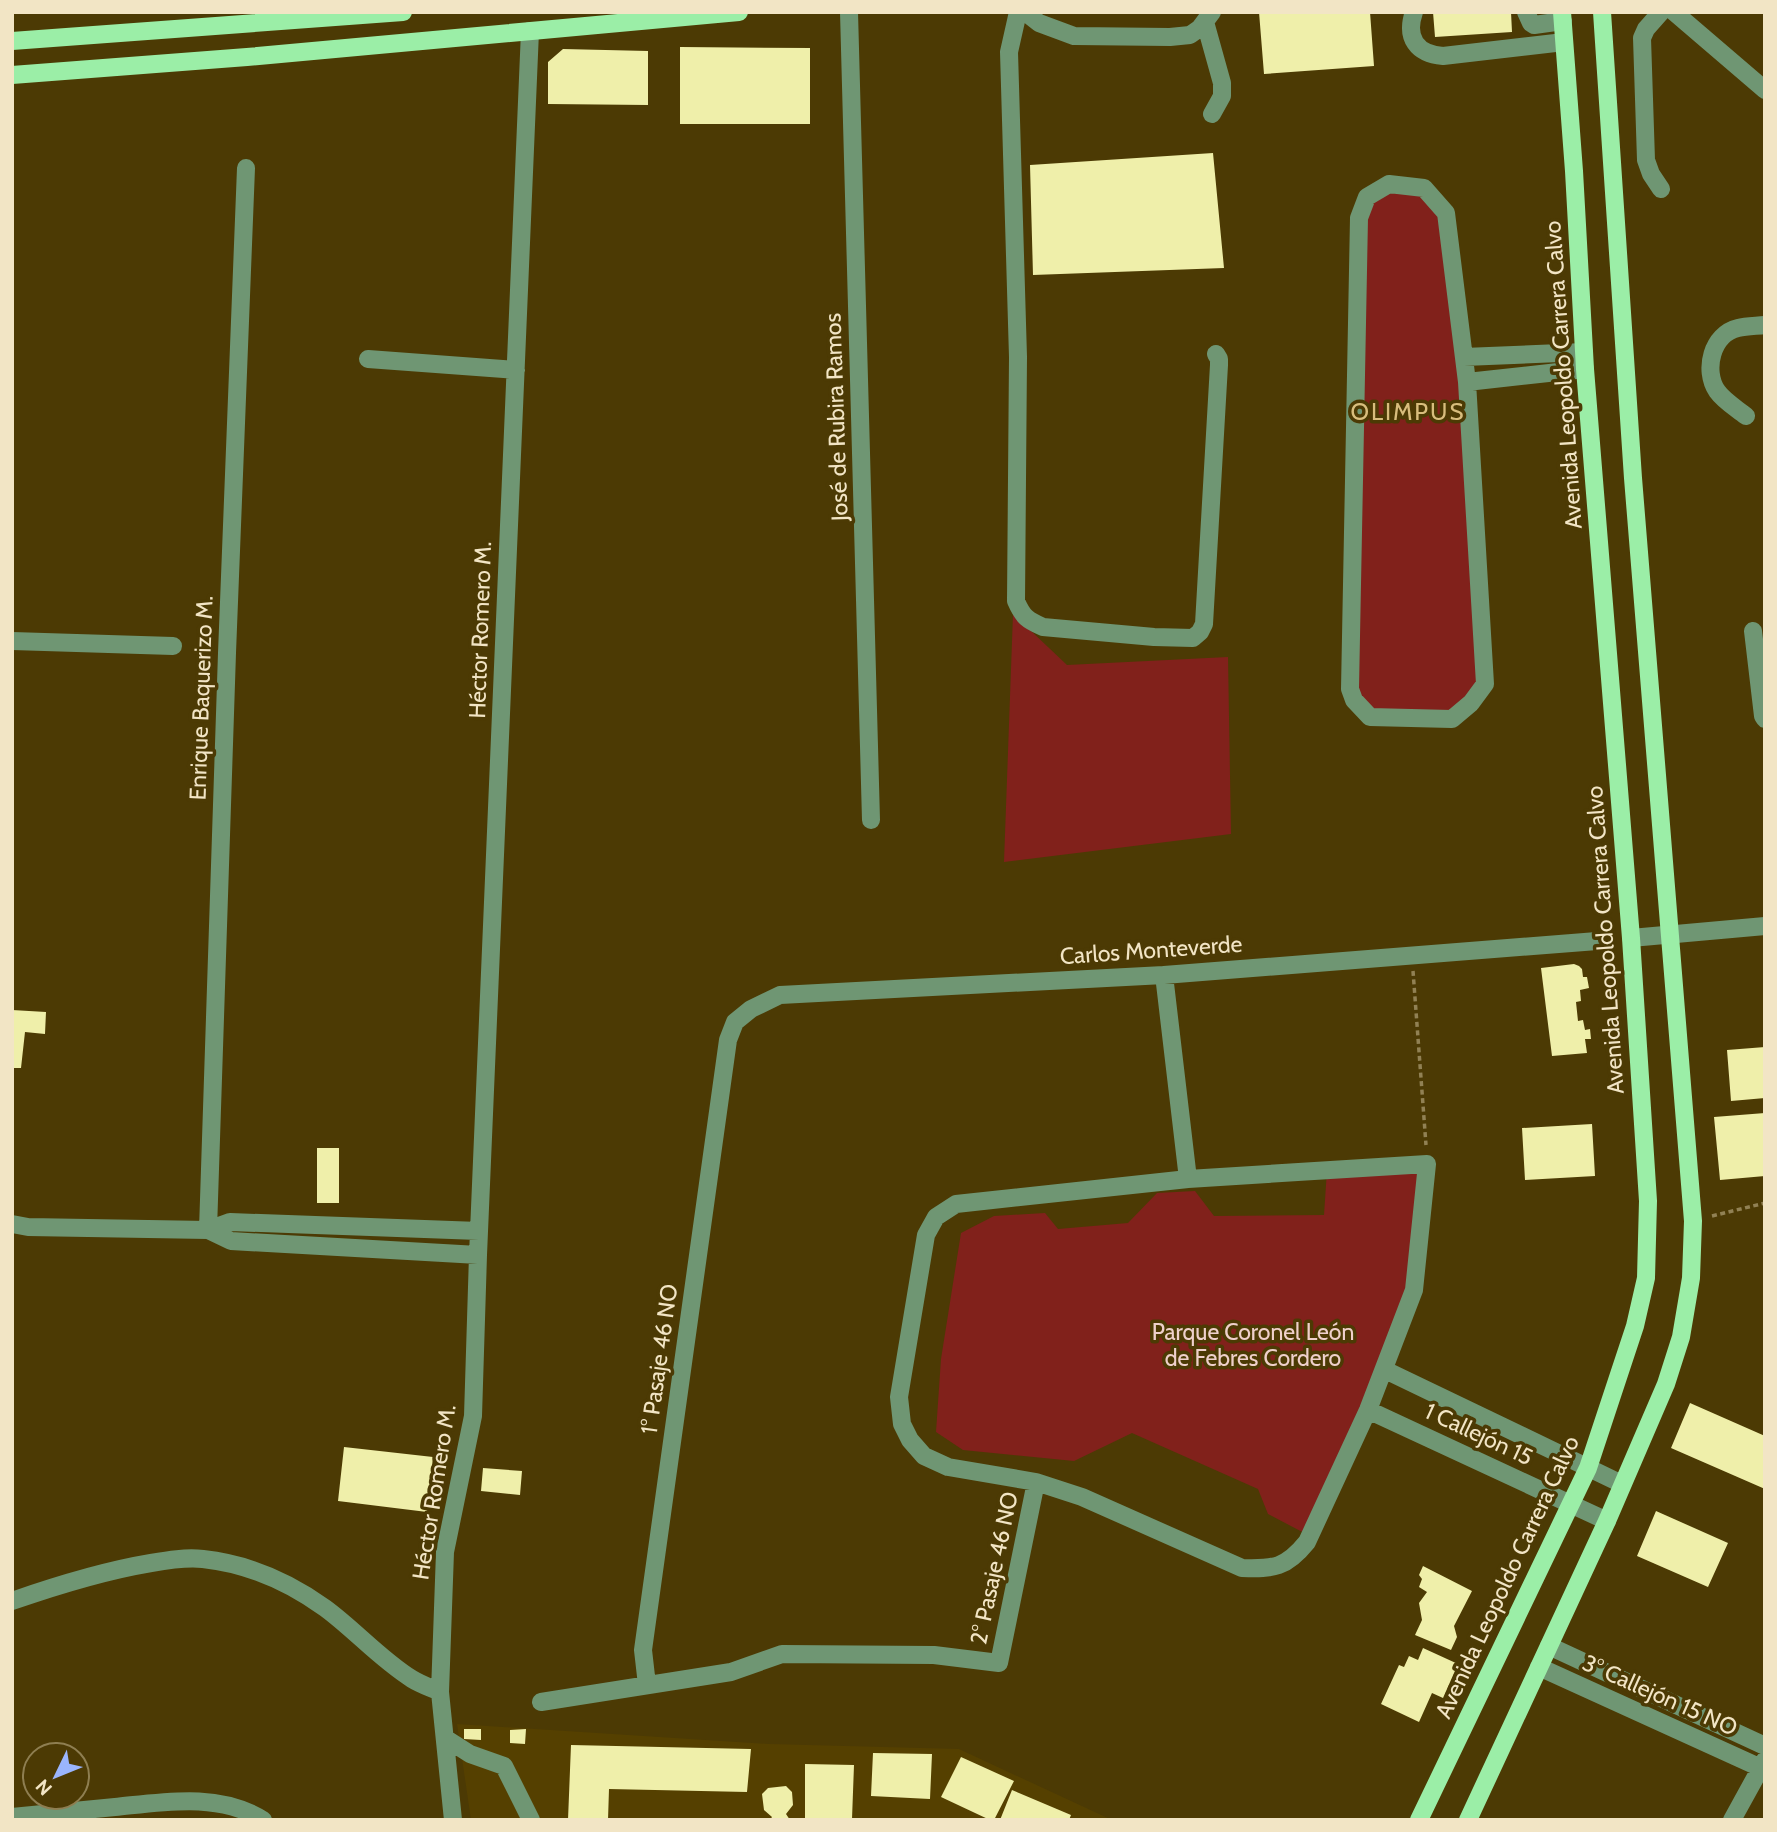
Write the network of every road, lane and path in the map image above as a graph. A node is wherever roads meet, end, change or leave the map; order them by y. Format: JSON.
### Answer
{"nodes":[{"id":1,"x":403,"y":12,"type":"edge"},
{"id":2,"x":739,"y":12,"type":"edge"},
{"id":3,"x":849,"y":12,"type":"edge"},
{"id":4,"x":1018,"y":12,"type":"edge"},
{"id":5,"x":1025,"y":12,"type":"edge"},
{"id":6,"x":1414,"y":12,"type":"edge"},
{"id":7,"x":1526,"y":12,"type":"edge"},
{"id":8,"x":1602,"y":12,"type":"edge"},
{"id":9,"x":1661,"y":12,"type":"edge"},
{"id":10,"x":1674,"y":12,"type":"edge"},
{"id":11,"x":1209,"y":17,"type":"edge"},
{"id":12,"x":1563,"y":17,"type":"edge"},
{"id":13,"x":530,"y":31,"type":"junction"},
{"id":14,"x":12,"y":41,"type":"edge"},
{"id":15,"x":1564,"y":42,"type":"junction"},
{"id":16,"x":12,"y":75,"type":"edge"},
{"id":17,"x":1765,"y":90,"type":"edge"},
{"id":18,"x":1212,"y":114,"type":"dead end"},
{"id":19,"x":246,"y":168,"type":"dead end"},
{"id":20,"x":1661,"y":189,"type":"dead end"},
{"id":21,"x":1765,"y":325,"type":"edge"},
{"id":22,"x":1216,"y":354,"type":"dead end"},
{"id":23,"x":1464,"y":357,"type":"junction"},
{"id":24,"x":368,"y":359,"type":"dead end"},
{"id":25,"x":1585,"y":361,"type":"junction"},
{"id":26,"x":516,"y":370,"type":"junction"},
{"id":27,"x":1467,"y":382,"type":"junction"},
{"id":28,"x":1746,"y":416,"type":"dead end"},
{"id":29,"x":1753,"y":631,"type":"dead end"},
{"id":30,"x":12,"y":641,"type":"edge"},
{"id":31,"x":173,"y":646,"type":"dead end"},
{"id":32,"x":1765,"y":719,"type":"edge"},
{"id":33,"x":871,"y":820,"type":"dead end"},
{"id":34,"x":1765,"y":926,"type":"edge"},
{"id":35,"x":1669,"y":936,"type":"junction"},
{"id":36,"x":1631,"y":939,"type":"junction"},
{"id":37,"x":1597,"y":941,"type":"dead end"},
{"id":38,"x":1412,"y":955,"type":"junction"},
{"id":39,"x":1164,"y":975,"type":"junction"},
{"id":40,"x":728,"y":1040,"type":"joint"},
{"id":41,"x":1427,"y":1164,"type":"junction"},
{"id":42,"x":1188,"y":1178,"type":"junction"},
{"id":43,"x":1765,"y":1203,"type":"edge"},
{"id":44,"x":1693,"y":1221,"type":"junction"},
{"id":45,"x":12,"y":1224,"type":"edge"},
{"id":46,"x":208,"y":1230,"type":"junction"},
{"id":47,"x":479,"y":1231,"type":"junction"},
{"id":48,"x":478,"y":1255,"type":"junction"},
{"id":49,"x":1385,"y":1370,"type":"junction"},
{"id":50,"x":1368,"y":1410,"type":"junction"},
{"id":51,"x":1588,"y":1468,"type":"junction"},
{"id":52,"x":1036,"y":1482,"type":"junction"},
{"id":53,"x":1622,"y":1484,"type":"junction"},
{"id":54,"x":1572,"y":1504,"type":"junction"},
{"id":55,"x":1607,"y":1521,"type":"junction"},
{"id":56,"x":12,"y":1601,"type":"edge"},
{"id":57,"x":1549,"y":1646,"type":"junction"},
{"id":58,"x":1539,"y":1667,"type":"junction"},
{"id":59,"x":647,"y":1685,"type":"junction"},
{"id":60,"x":440,"y":1692,"type":"junction"},
{"id":61,"x":541,"y":1702,"type":"dead end"},
{"id":62,"x":445,"y":1738,"type":"junction"},
{"id":63,"x":1765,"y":1746,"type":"edge"},
{"id":64,"x":1763,"y":1764,"type":"edge"},
{"id":65,"x":12,"y":1817,"type":"edge"},
{"id":66,"x":263,"y":1820,"type":"edge"},
{"id":67,"x":453,"y":1820,"type":"edge"},
{"id":68,"x":531,"y":1820,"type":"edge"},
{"id":69,"x":1419,"y":1820,"type":"edge"},
{"id":70,"x":1468,"y":1820,"type":"edge"},
{"id":71,"x":1732,"y":1820,"type":"edge"}],
"edges":[{"from":1,"to":14,"type":"main road"},
{"from":2,"to":13,"type":"main road"},
{"from":3,"to":33,"type":"street","name":"José de Rubira Ramos"},
{"from":4,"to":22,"type":"street"},
{"from":5,"to":11,"type":"street"},
{"from":6,"to":15,"type":"street"},
{"from":7,"to":12,"type":"street"},
{"from":8,"to":35,"type":"main road"},
{"from":9,"to":20,"type":"street"},
{"from":10,"to":17,"type":"street"},
{"from":11,"to":18,"type":"street"},
{"from":12,"to":15,"type":"main road","name":"Avenida Leopoldo Carrera Calvo"},
{"from":13,"to":16,"type":"main road"},
{"from":13,"to":26,"type":"street","name":"Héctor Romero M."},
{"from":15,"to":25,"type":"main road","name":"Avenida Leopoldo Carrera Calvo"},
{"from":19,"to":46,"type":"street","name":"Enrique Baquerizo M."},
{"from":21,"to":28,"type":"street"},
{"from":23,"to":25,"type":"street"},
{"from":23,"to":27,"type":"street"},
{"from":23,"to":27,"type":"street"},
{"from":24,"to":26,"type":"street"},
{"from":25,"to":27,"type":"street"},
{"from":25,"to":36,"type":"main road","name":"Avenida Leopoldo Carrera Calvo"},
{"from":26,"to":47,"type":"street","name":"Héctor Romero M."},
{"from":29,"to":32,"type":"street"},
{"from":30,"to":31,"type":"street"},
{"from":34,"to":35,"type":"street"},
{"from":35,"to":36,"type":"street"},
{"from":35,"to":44,"type":"main road"},
{"from":36,"to":51,"type":"main road","name":"Avenida Leopoldo Carrera Calvo"},
{"from":37,"to":38,"type":"street","name":"Carlos Monteverde"},
{"from":38,"to":39,"type":"street","name":"Carlos Monteverde"},
{"from":38,"to":41,"type":"path"},
{"from":39,"to":40,"type":"street","name":"Carlos Monteverde"},
{"from":39,"to":42,"type":"street"},
{"from":40,"to":59,"type":"street","name":"1° Pasaje 46 NO"},
{"from":41,"to":42,"type":"street"},
{"from":41,"to":49,"type":"street"},
{"from":42,"to":52,"type":"street"},
{"from":43,"to":44,"type":"path"},
{"from":44,"to":53,"type":"main road"},
{"from":45,"to":46,"type":"street"},
{"from":46,"to":47,"type":"street"},
{"from":46,"to":48,"type":"street"},
{"from":47,"to":48,"type":"street","name":"Héctor Romero M."},
{"from":48,"to":60,"type":"street","name":"Héctor Romero M."},
{"from":49,"to":50,"type":"street"},
{"from":49,"to":51,"type":"street","name":"1 Callejón 15"},
{"from":50,"to":52,"type":"street"},
{"from":50,"to":54,"type":"street","name":"1 Callejón 15"},
{"from":51,"to":53,"type":"street","name":"1 Callejón 15"},
{"from":51,"to":54,"type":"main road","name":"Avenida Leopoldo Carrera Calvo"},
{"from":52,"to":59,"type":"street","name":"2° Pasaje 46 NO"},
{"from":53,"to":55,"type":"main road"},
{"from":54,"to":55,"type":"street","name":"1 Callejón 15"},
{"from":54,"to":69,"type":"main road","name":"Avenida Leopoldo Carrera Calvo"},
{"from":55,"to":57,"type":"main road"},
{"from":56,"to":60,"type":"street"},
{"from":57,"to":58,"type":"main road"},
{"from":57,"to":63,"type":"street","name":"3° Callejón 15 NO"},
{"from":58,"to":64,"type":"street","name":"3° Callejón 15 NO"},
{"from":58,"to":70,"type":"main road"},
{"from":59,"to":61,"type":"street"},
{"from":60,"to":62,"type":"street","name":"Héctor Romero M."},
{"from":62,"to":67,"type":"street","name":"Héctor Romero M."},
{"from":62,"to":68,"type":"street"},
{"from":64,"to":71,"type":"street"},
{"from":65,"to":66,"type":"street"}]}
